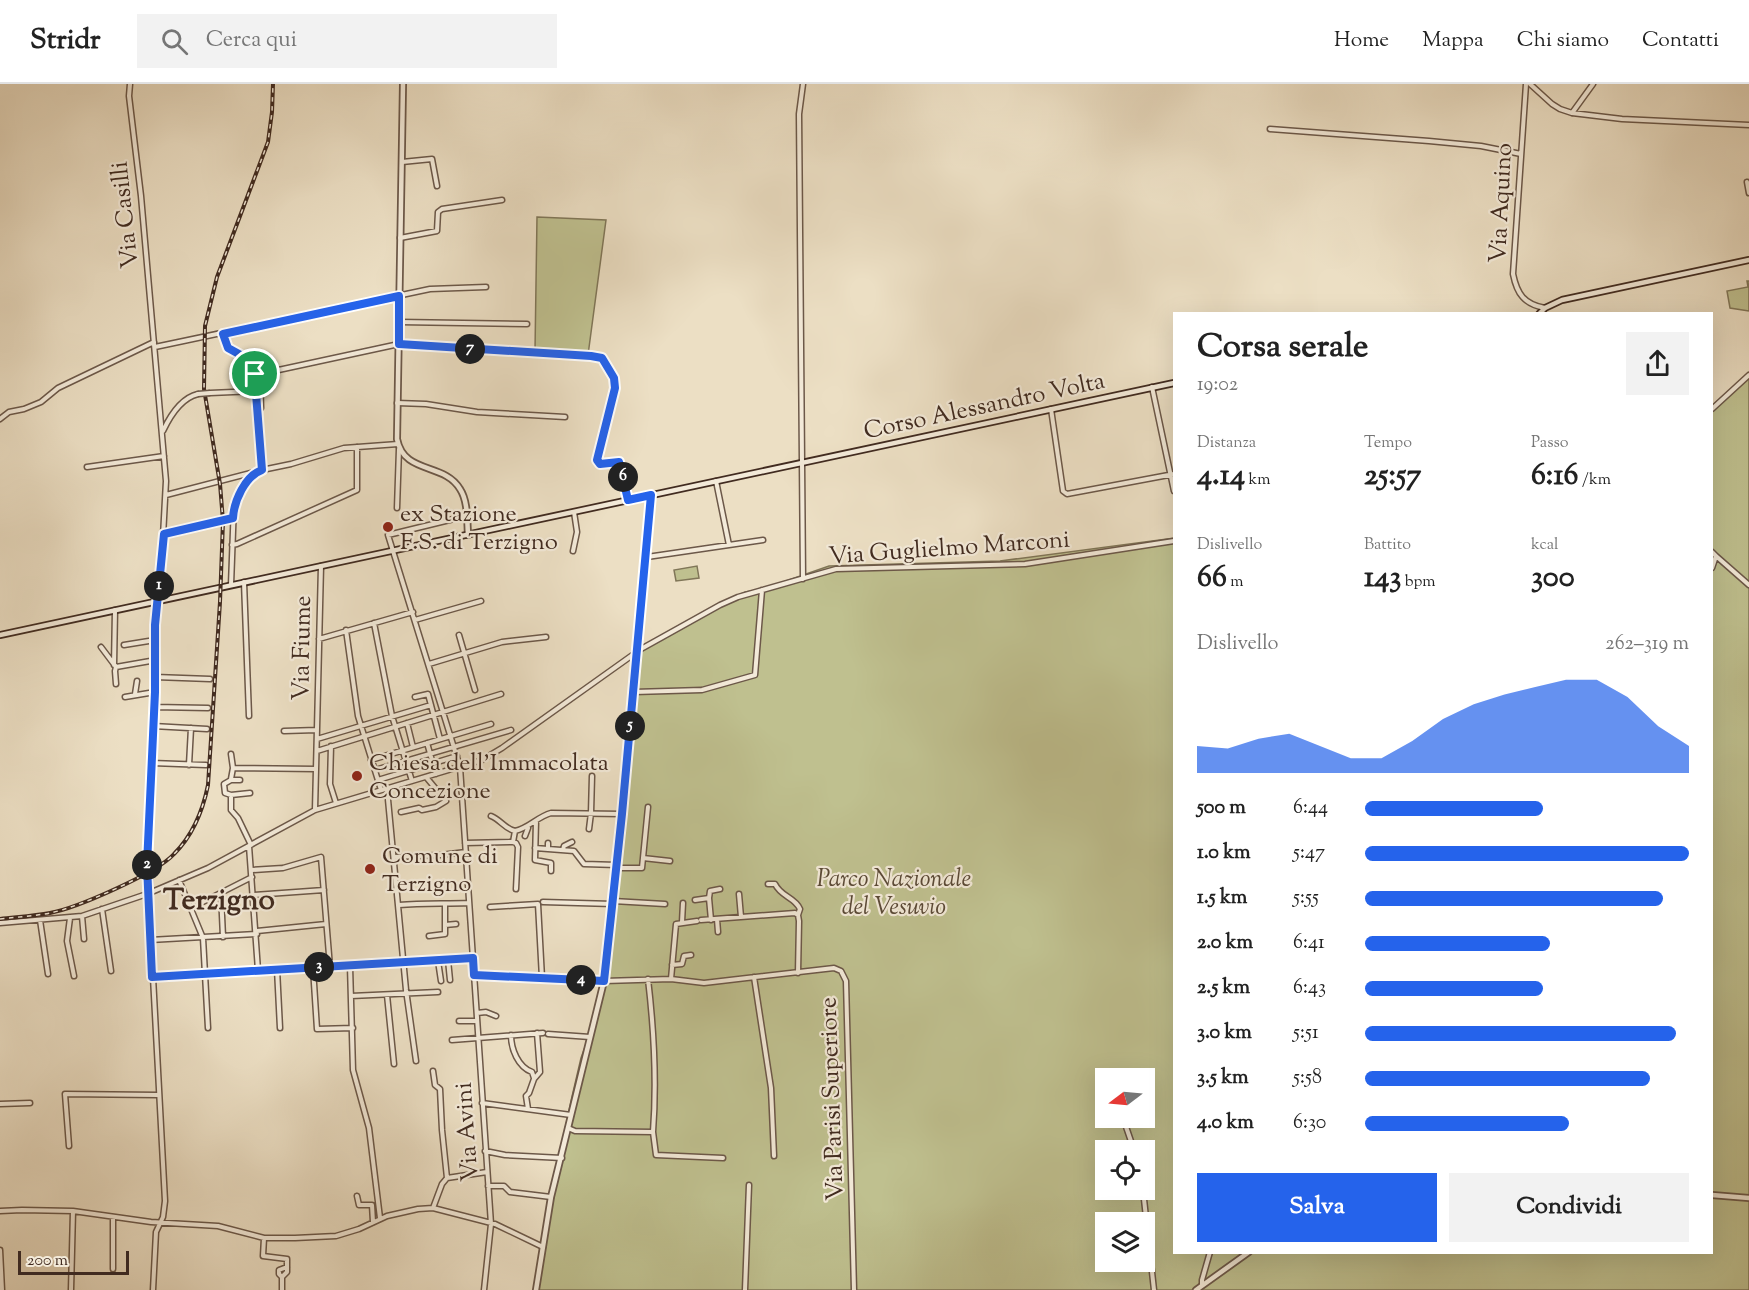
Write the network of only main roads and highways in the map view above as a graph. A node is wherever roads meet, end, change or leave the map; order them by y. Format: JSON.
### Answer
{"nodes":[{"id":1,"x":403,"y":84,"type":"edge"},
{"id":2,"x":1749,"y":260,"type":"edge"},
{"id":3,"x":1541,"y":312,"type":"edge"},
{"id":4,"x":1173,"y":382,"type":"edge"},
{"id":5,"x":651,"y":495,"type":"junction"},
{"id":6,"x":468,"y":535,"type":"junction"},
{"id":7,"x":0,"y":635,"type":"edge"},
{"id":8,"x":1713,"y":1195,"type":"edge"},
{"id":9,"x":1749,"y":1198,"type":"edge"},
{"id":10,"x":1247,"y":1254,"type":"edge"},
{"id":11,"x":536,"y":1290,"type":"edge"},
{"id":12,"x":1196,"y":1290,"type":"edge"}],
"edges":[{"from":1,"to":6,"type":"main road"},
{"from":2,"to":3,"type":"main road"},
{"from":4,"to":5,"type":"main road","name":"Corso Alessandro Volta"},
{"from":5,"to":6,"type":"main road","name":"Corso Alessandro Volta"},
{"from":5,"to":11,"type":"main road"},
{"from":6,"to":7,"type":"main road","name":"Corso Alessandro Volta"},
{"from":8,"to":9,"type":"main road"},
{"from":10,"to":12,"type":"main road"}]}
